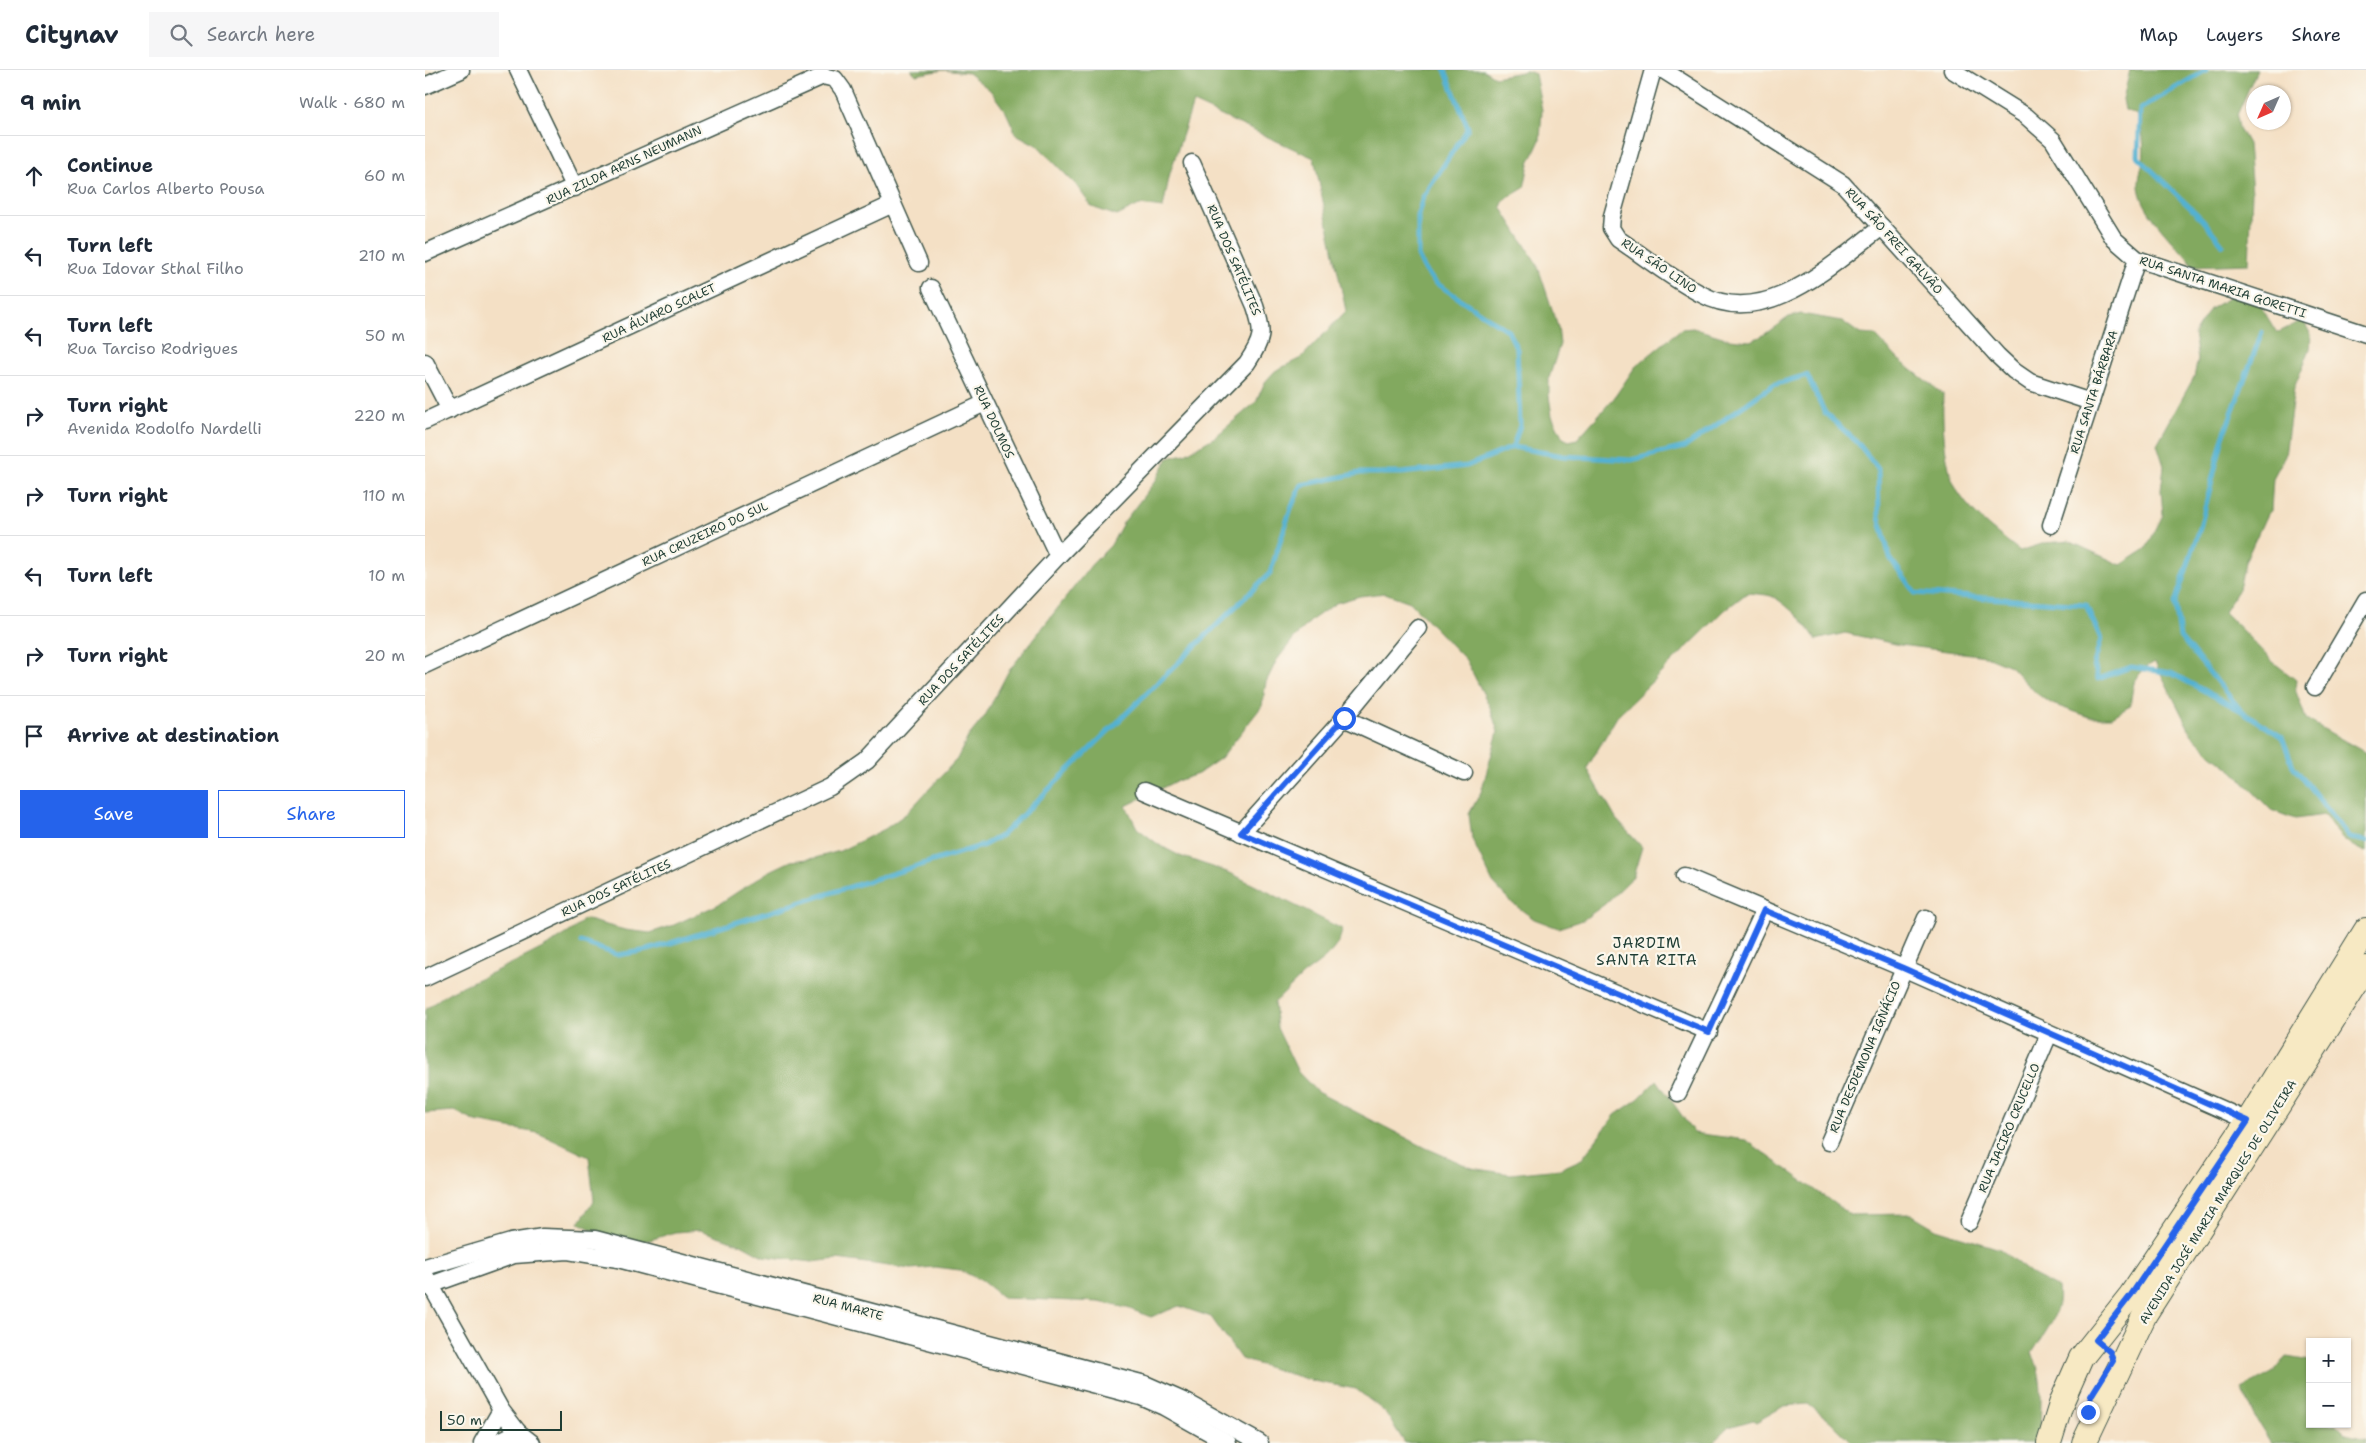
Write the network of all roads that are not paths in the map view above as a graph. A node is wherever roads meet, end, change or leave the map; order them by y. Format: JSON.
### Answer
{"nodes":[{"id":1,"x":461,"y":70,"type":"edge"},
{"id":2,"x":518,"y":70,"type":"edge"},
{"id":3,"x":1653,"y":70,"type":"edge"},
{"id":4,"x":1663,"y":70,"type":"edge"},
{"id":5,"x":1952,"y":70,"type":"edge"},
{"id":6,"x":425,"y":86,"type":"edge"},
{"id":7,"x":1192,"y":163,"type":"dead end"},
{"id":8,"x":575,"y":188,"type":"junction"},
{"id":9,"x":893,"y":204,"type":"junction"},
{"id":10,"x":1882,"y":227,"type":"junction"},
{"id":11,"x":425,"y":254,"type":"edge"},
{"id":12,"x":2137,"y":259,"type":"junction"},
{"id":13,"x":919,"y":263,"type":"dead end"},
{"id":14,"x":931,"y":288,"type":"dead end"},
{"id":15,"x":2366,"y":334,"type":"edge"},
{"id":16,"x":425,"y":362,"type":"edge"},
{"id":17,"x":985,"y":402,"type":"junction"},
{"id":18,"x":2091,"y":402,"type":"junction"},
{"id":19,"x":450,"y":410,"type":"junction"},
{"id":20,"x":425,"y":421,"type":"edge"},
{"id":21,"x":2051,"y":525,"type":"dead end"},
{"id":22,"x":1057,"y":556,"type":"junction"},
{"id":23,"x":2366,"y":600,"type":"edge"},
{"id":24,"x":1418,"y":628,"type":"dead end"},
{"id":25,"x":425,"y":665,"type":"edge"},
{"id":26,"x":2315,"y":687,"type":"dead end"},
{"id":27,"x":1344,"y":718,"type":"junction"},
{"id":28,"x":1464,"y":773,"type":"dead end"},
{"id":29,"x":1144,"y":791,"type":"dead end"},
{"id":30,"x":1241,"y":833,"type":"junction"},
{"id":31,"x":1685,"y":876,"type":"dead end"},
{"id":32,"x":1764,"y":910,"type":"junction"},
{"id":33,"x":1925,"y":918,"type":"dead end"},
{"id":34,"x":2366,"y":930,"type":"edge"},
{"id":35,"x":1903,"y":968,"type":"junction"},
{"id":36,"x":2366,"y":968,"type":"edge"},
{"id":37,"x":425,"y":978,"type":"edge"},
{"id":38,"x":1709,"y":1032,"type":"junction"},
{"id":39,"x":2049,"y":1034,"type":"junction"},
{"id":40,"x":1678,"y":1093,"type":"dead end"},
{"id":41,"x":2248,"y":1121,"type":"junction"},
{"id":42,"x":1829,"y":1142,"type":"dead end"},
{"id":43,"x":1969,"y":1222,"type":"dead end"},
{"id":44,"x":425,"y":1267,"type":"edge"},
{"id":45,"x":427,"y":1282,"type":"edge"},
{"id":46,"x":2096,"y":1340,"type":"junction"},
{"id":47,"x":2062,"y":1402,"type":"junction"},
{"id":48,"x":501,"y":1410,"type":"junction"},
{"id":49,"x":518,"y":1432,"type":"junction"},
{"id":50,"x":2086,"y":1436,"type":"edge"},
{"id":51,"x":482,"y":1443,"type":"edge"},
{"id":52,"x":495,"y":1443,"type":"edge"},
{"id":53,"x":532,"y":1443,"type":"edge"},
{"id":54,"x":1228,"y":1443,"type":"edge"},
{"id":55,"x":1260,"y":1443,"type":"edge"},
{"id":56,"x":2049,"y":1443,"type":"edge"},
{"id":57,"x":2061,"y":1443,"type":"edge"}],
"edges":[{"from":1,"to":6,"type":"street"},
{"from":2,"to":8,"type":"street"},
{"from":3,"to":10,"type":"street","name":"RUA SÃO LINO"},
{"from":4,"to":10,"type":"street","name":"RUA SÃO FREI GALVÃO"},
{"from":5,"to":12,"type":"street","name":"RUA SANTA MARIA GORETTI"},
{"from":7,"to":22,"type":"street","name":"RUA DOS SATÉLITES"},
{"from":8,"to":9,"type":"street","name":"RUA ZILDA ARNS NEUMANN"},
{"from":8,"to":11,"type":"street","name":"RUA ZILDA ARNS NEUMANN"},
{"from":9,"to":13,"type":"street"},
{"from":9,"to":19,"type":"street","name":"RUA ÁLVARO SCALET"},
{"from":10,"to":18,"type":"street","name":"RUA SÃO FREI GALVÃO"},
{"from":12,"to":15,"type":"street","name":"RUA SANTA MARIA GORETTI"},
{"from":12,"to":18,"type":"street","name":"RUA SANTA BÁRBARA"},
{"from":14,"to":17,"type":"street","name":"RUA DOLMOS"},
{"from":16,"to":19,"type":"street"},
{"from":17,"to":22,"type":"street","name":"RUA DOLMOS"},
{"from":17,"to":25,"type":"street","name":"RUA CRUZEIRO DO SUL"},
{"from":18,"to":21,"type":"street","name":"RUA SANTA BÁRBARA"},
{"from":19,"to":20,"type":"street","name":"RUA ÁLVARO SCALET"},
{"from":22,"to":37,"type":"street","name":"RUA DOS SATÉLITES"},
{"from":23,"to":26,"type":"street"},
{"from":24,"to":27,"type":"street"},
{"from":27,"to":28,"type":"street"},
{"from":27,"to":30,"type":"street"},
{"from":29,"to":30,"type":"street"},
{"from":30,"to":38,"type":"street"},
{"from":31,"to":32,"type":"street"},
{"from":32,"to":35,"type":"street"},
{"from":32,"to":38,"type":"street"},
{"from":33,"to":35,"type":"street","name":"RUA DESDEMONA IGNÁCIO"},
{"from":34,"to":41,"type":"main road","name":"AVENIDA JOSÉ MARIA MARQUES DE OLIVEIRA"},
{"from":35,"to":39,"type":"street"},
{"from":35,"to":42,"type":"street","name":"RUA DESDEMONA IGNÁCIO"},
{"from":36,"to":50,"type":"main road","name":"AVENIDA JOSÉ MARIA MARQUES DE OLIVEIRA"},
{"from":38,"to":40,"type":"street"},
{"from":39,"to":41,"type":"street"},
{"from":39,"to":43,"type":"street","name":"RUA JACIRO CRUCELLO"},
{"from":41,"to":46,"type":"main road","name":"AVENIDA JOSÉ MARIA MARQUES DE OLIVEIRA"},
{"from":44,"to":55,"type":"street","name":"RUA MARTE"},
{"from":45,"to":48,"type":"street"},
{"from":45,"to":54,"type":"street","name":"RUA MARTE"},
{"from":46,"to":47,"type":"main road","name":"AVENIDA JOSÉ MARIA MARQUES DE OLIVEIRA"},
{"from":46,"to":50,"type":"main road"},
{"from":47,"to":56,"type":"main road","name":"AVENIDA JOSÉ MARIA MARQUES DE OLIVEIRA"},
{"from":47,"to":57,"type":"main road"},
{"from":48,"to":49,"type":"street"},
{"from":48,"to":51,"type":"street"},
{"from":49,"to":52,"type":"street"},
{"from":49,"to":53,"type":"street"}]}
